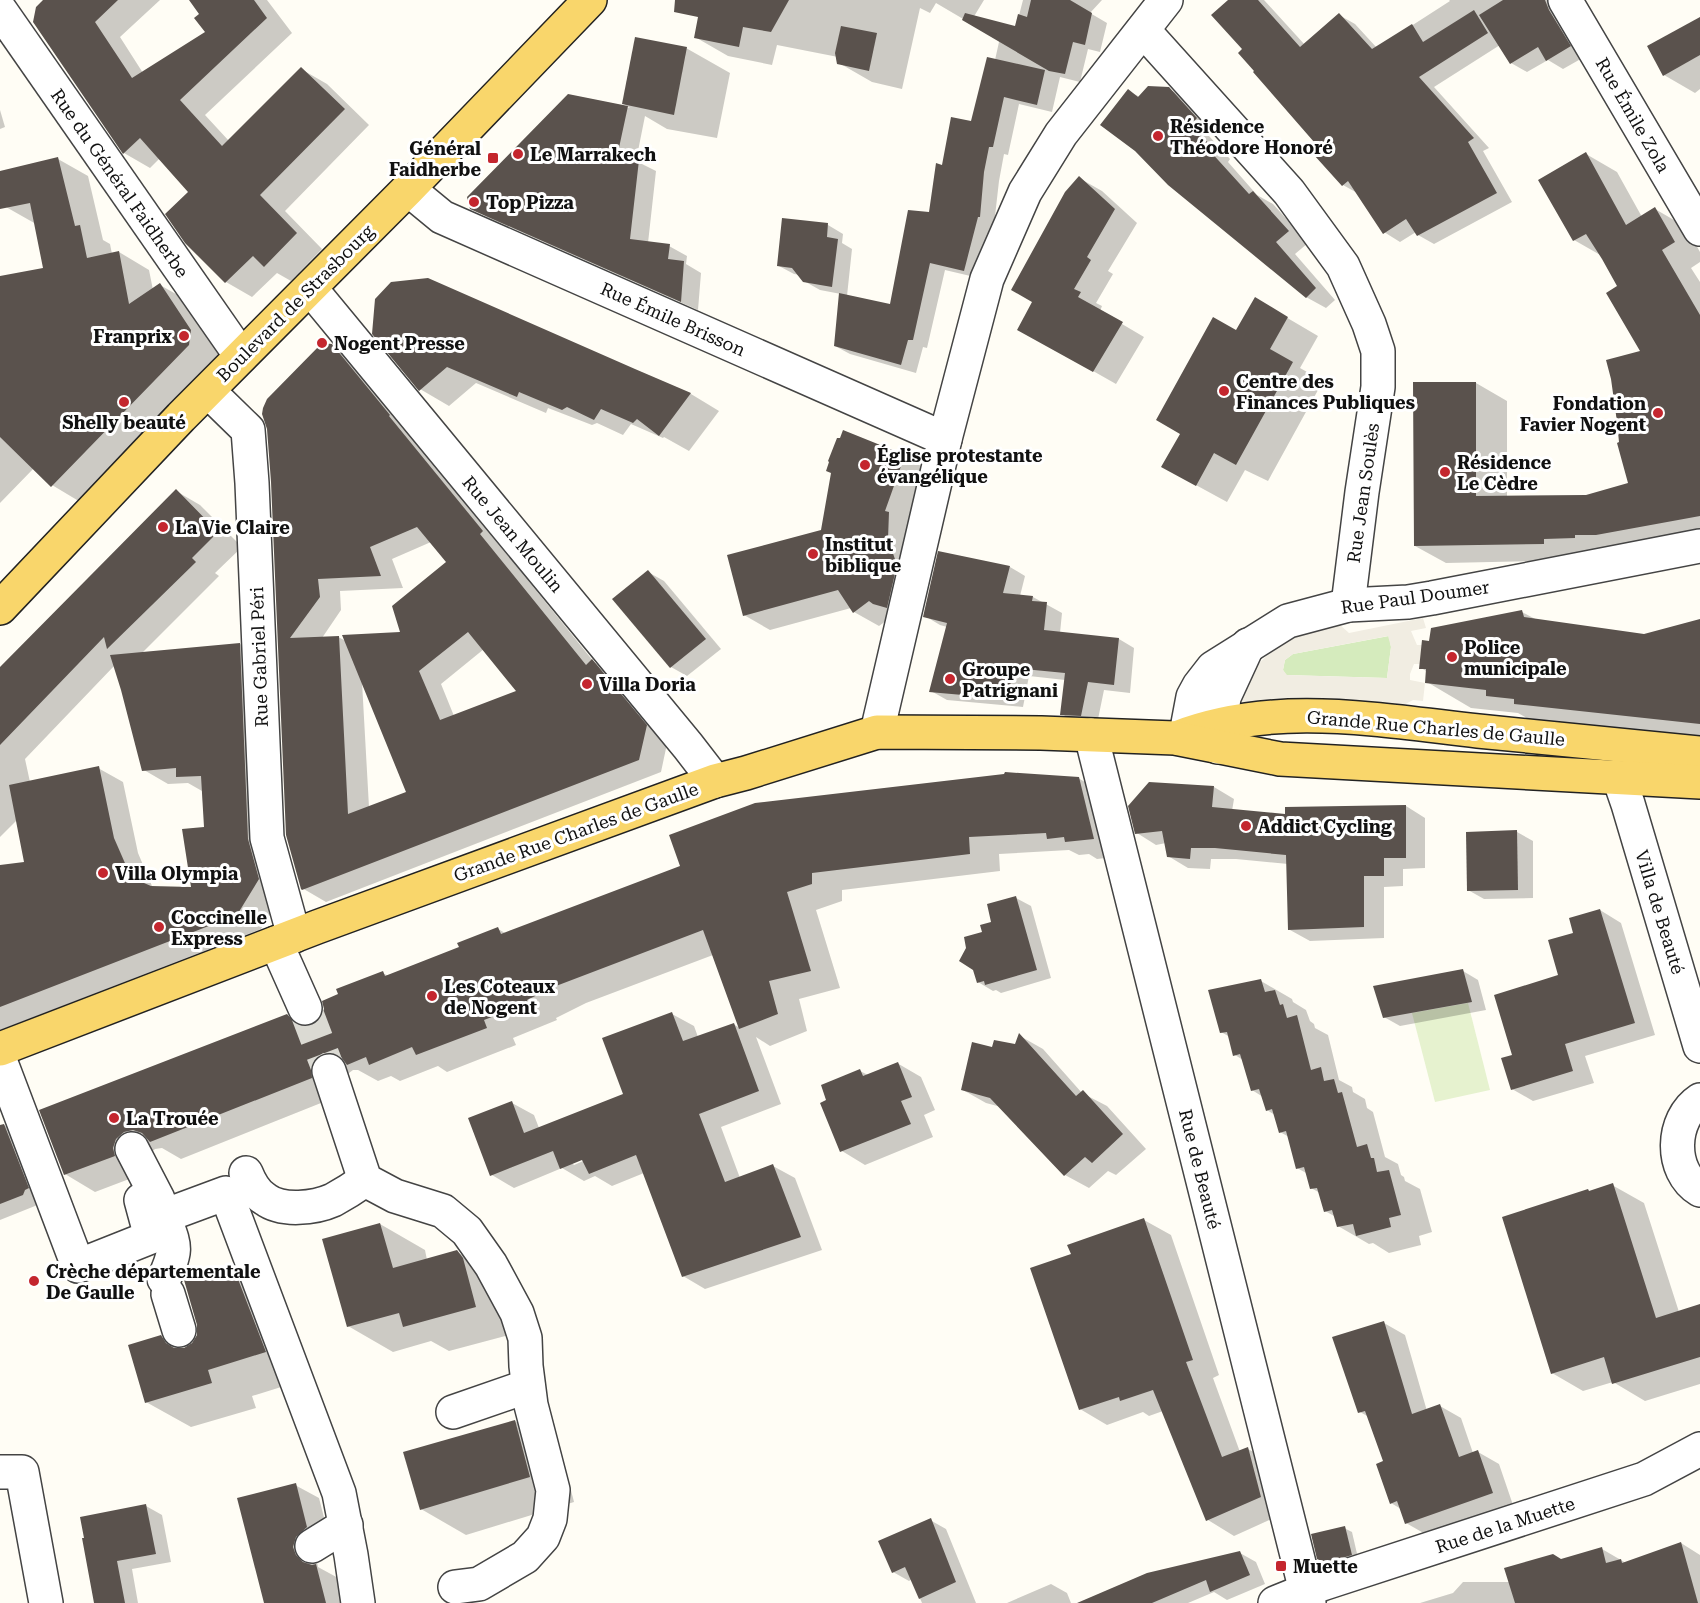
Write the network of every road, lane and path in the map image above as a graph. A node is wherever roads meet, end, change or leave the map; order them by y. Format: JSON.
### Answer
{"nodes":[{"id":1,"x":8,"y":0,"type":"edge"},
{"id":2,"x":590,"y":0,"type":"edge"},
{"id":3,"x":1166,"y":0,"type":"edge"},
{"id":4,"x":1565,"y":0,"type":"edge"},
{"id":5,"x":0,"y":9,"type":"edge"},
{"id":6,"x":1143,"y":30,"type":"junction"},
{"id":7,"x":408,"y":189,"type":"junction"},
{"id":8,"x":1700,"y":229,"type":"edge"},
{"id":9,"x":310,"y":288,"type":"junction"},
{"id":10,"x":241,"y":357,"type":"junction"},
{"id":11,"x":208,"y":391,"type":"junction"},
{"id":12,"x":945,"y":439,"type":"junction"},
{"id":13,"x":1700,"y":546,"type":"edge"},
{"id":14,"x":1348,"y":605,"type":"junction"},
{"id":15,"x":0,"y":608,"type":"edge"},
{"id":16,"x":1248,"y":645,"type":"junction"},
{"id":17,"x":877,"y":732,"type":"junction"},
{"id":18,"x":1090,"y":735,"type":"junction"},
{"id":19,"x":1220,"y":735,"type":"junction"},
{"id":20,"x":1180,"y":736,"type":"junction"},
{"id":21,"x":1700,"y":753,"type":"edge"},
{"id":22,"x":1619,"y":778,"type":"junction"},
{"id":23,"x":715,"y":781,"type":"junction"},
{"id":24,"x":1700,"y":782,"type":"edge"},
{"id":25,"x":285,"y":939,"type":"junction"},
{"id":26,"x":305,"y":1008,"type":"tunnel mouth"},
{"id":27,"x":1700,"y":1046,"type":"edge"},
{"id":28,"x":0,"y":1049,"type":"edge"},
{"id":29,"x":0,"y":1060,"type":"edge"},
{"id":30,"x":329,"y":1071,"type":"tunnel mouth"},
{"id":31,"x":1700,"y":1100,"type":"edge"},
{"id":32,"x":132,"y":1149,"type":"dead end"},
{"id":33,"x":246,"y":1173,"type":"dead end"},
{"id":34,"x":365,"y":1180,"type":"junction"},
{"id":35,"x":1700,"y":1190,"type":"edge"},
{"id":36,"x":156,"y":1207,"type":"junction"},
{"id":37,"x":179,"y":1330,"type":"dead end"},
{"id":38,"x":528,"y":1386,"type":"junction"},
{"id":39,"x":453,"y":1412,"type":"dead end"},
{"id":40,"x":1700,"y":1449,"type":"edge"},
{"id":41,"x":0,"y":1472,"type":"edge"},
{"id":42,"x":346,"y":1525,"type":"junction"},
{"id":43,"x":312,"y":1546,"type":"dead end"},
{"id":44,"x":454,"y":1587,"type":"dead end"},
{"id":45,"x":1307,"y":1596,"type":"edge"},
{"id":46,"x":46,"y":1603,"type":"edge"},
{"id":47,"x":358,"y":1603,"type":"edge"},
{"id":48,"x":1275,"y":1603,"type":"edge"}],
"edges":[{"from":1,"to":5,"type":"street"},
{"from":2,"to":7,"type":"main road","name":"Boulevard de Strasbourg"},
{"from":3,"to":6,"type":"street"},
{"from":4,"to":8,"type":"street","name":"Rue Émile Zola"},
{"from":5,"to":10,"type":"street","name":"Rue du Général Faidherbe"},
{"from":6,"to":12,"type":"street"},
{"from":6,"to":14,"type":"street","name":"Rue Jean Soulès"},
{"from":7,"to":9,"type":"main road","name":"Boulevard de Strasbourg"},
{"from":7,"to":12,"type":"street","name":"Rue Émile Brisson"},
{"from":9,"to":10,"type":"main road","name":"Boulevard de Strasbourg"},
{"from":9,"to":23,"type":"street","name":"Rue Jean Moulin"},
{"from":10,"to":11,"type":"main road","name":"Boulevard de Strasbourg"},
{"from":11,"to":15,"type":"main road","name":"Boulevard de Strasbourg"},
{"from":11,"to":25,"type":"street","name":"Rue Gabriel Péri"},
{"from":12,"to":17,"type":"street"},
{"from":13,"to":14,"type":"street","name":"Rue Paul Doumer"},
{"from":14,"to":16,"type":"street","name":"Rue Paul Doumer"},
{"from":16,"to":19,"type":"street"},
{"from":16,"to":20,"type":"street","name":"Rue Paul Doumer"},
{"from":17,"to":18,"type":"main road","name":"Grande Rue Charles de Gaulle"},
{"from":17,"to":23,"type":"main road","name":"Grande Rue Charles de Gaulle"},
{"from":18,"to":20,"type":"main road","name":"Grande Rue Charles de Gaulle"},
{"from":18,"to":45,"type":"street","name":"Rue de Beauté"},
{"from":19,"to":20,"type":"main road","name":"Grande Rue Charles de Gaulle"},
{"from":19,"to":21,"type":"main road","name":"Grande Rue Charles de Gaulle"},
{"from":19,"to":22,"type":"main road","name":"Grande Rue Charles de Gaulle"},
{"from":22,"to":24,"type":"main road","name":"Grande Rue Charles de Gaulle"},
{"from":22,"to":27,"type":"street","name":"Villa de Beauté"},
{"from":23,"to":25,"type":"main road","name":"Grande Rue Charles de Gaulle"},
{"from":25,"to":26,"type":"street","name":"Rue Gabriel Péri"},
{"from":25,"to":28,"type":"main road","name":"Grande Rue Charles de Gaulle"},
{"from":29,"to":36,"type":"street"},
{"from":30,"to":34,"type":"street"},
{"from":31,"to":35,"type":"street"},
{"from":32,"to":36,"type":"street"},
{"from":33,"to":34,"type":"street"},
{"from":34,"to":38,"type":"street"},
{"from":36,"to":37,"type":"street"},
{"from":36,"to":42,"type":"street"},
{"from":38,"to":39,"type":"street"},
{"from":38,"to":44,"type":"street"},
{"from":40,"to":45,"type":"street","name":"Rue de la Muette"},
{"from":41,"to":46,"type":"street"},
{"from":42,"to":43,"type":"street"},
{"from":42,"to":47,"type":"street"},
{"from":45,"to":48,"type":"street","name":"Rue de la Muette"}]}
